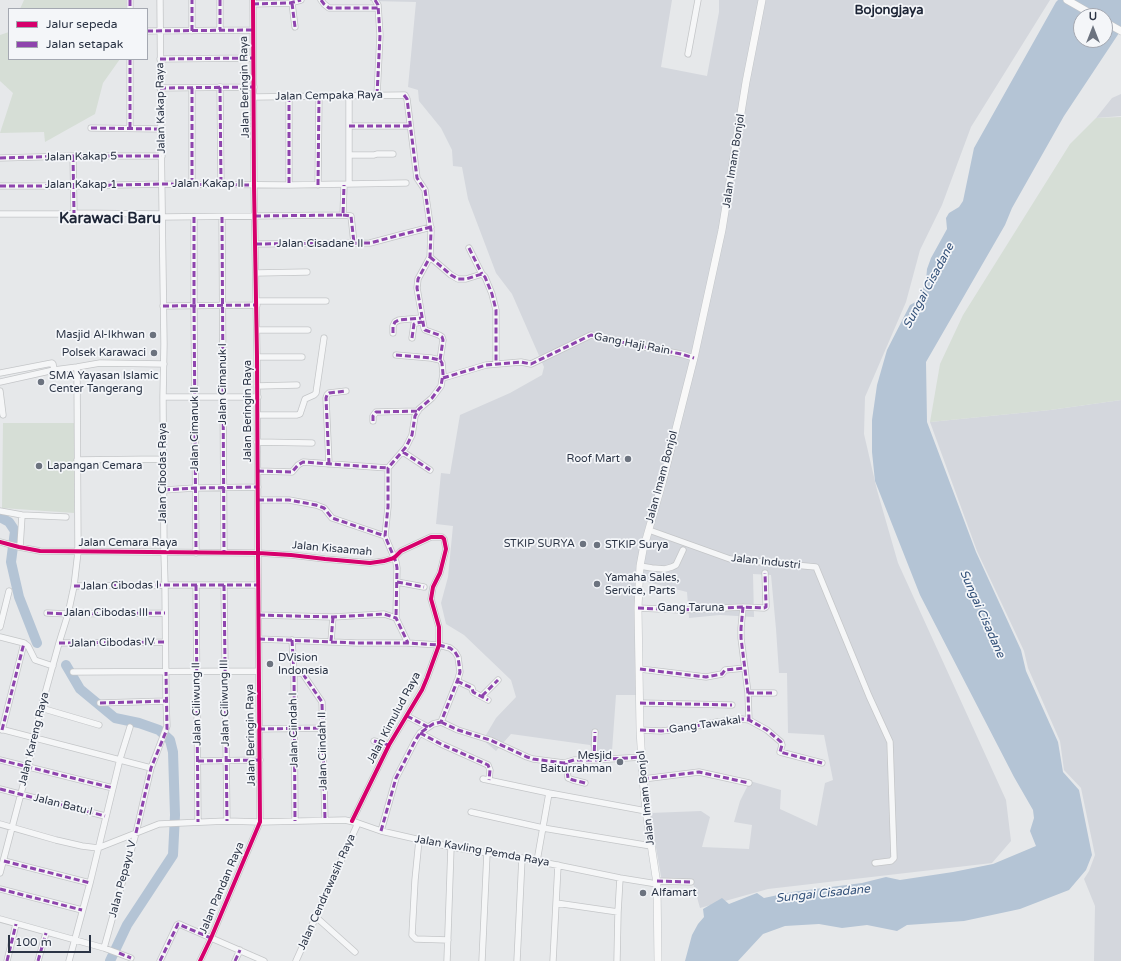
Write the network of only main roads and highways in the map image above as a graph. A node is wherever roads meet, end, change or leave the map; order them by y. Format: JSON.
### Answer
{"nodes":[{"id":1,"x":762,"y":0,"type":"edge"},
{"id":2,"x":1066,"y":0,"type":"edge"},
{"id":3,"x":1080,"y":8,"type":"edge"},
{"id":4,"x":658,"y":961,"type":"edge"}],
"edges":[{"from":1,"to":4,"type":"main road","name":"Jalan Imam Bonjol"},
{"from":2,"to":3,"type":"main road"}]}
